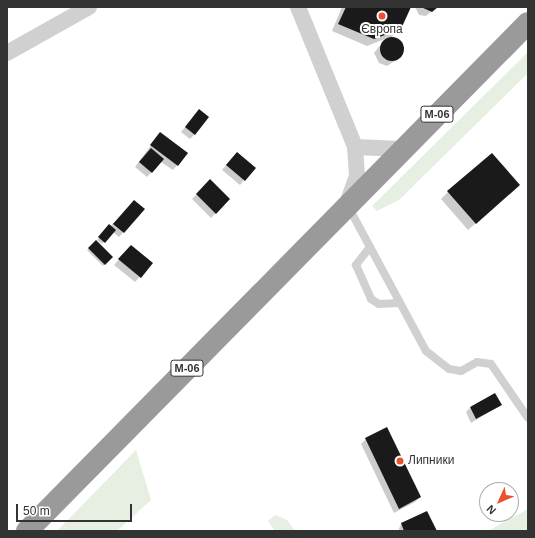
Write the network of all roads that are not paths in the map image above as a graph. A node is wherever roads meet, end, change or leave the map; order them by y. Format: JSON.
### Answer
{"nodes":[{"id":1,"x":89,"y":7,"type":"edge"},
{"id":2,"x":298,"y":7,"type":"edge"},
{"id":3,"x":528,"y":23,"type":"edge"},
{"id":4,"x":7,"y":53,"type":"edge"},
{"id":5,"x":356,"y":147,"type":"junction"},
{"id":6,"x":402,"y":149,"type":"junction"},
{"id":7,"x":347,"y":204,"type":"junction"},
{"id":8,"x":370,"y":247,"type":"junction"},
{"id":9,"x":399,"y":303,"type":"junction"},
{"id":10,"x":528,"y":418,"type":"edge"},
{"id":11,"x":26,"y":531,"type":"edge"}],
"edges":[{"from":1,"to":4,"type":"street"},
{"from":2,"to":5,"type":"street"},
{"from":3,"to":6,"type":"highway","number":"М-06"},
{"from":5,"to":6,"type":"street"},
{"from":5,"to":7,"type":"street"},
{"from":6,"to":7,"type":"highway","number":"М-06"},
{"from":7,"to":8,"type":"lane"},
{"from":7,"to":11,"type":"highway","number":"М-06"},
{"from":8,"to":9,"type":"lane"},
{"from":8,"to":9,"type":"lane"},
{"from":9,"to":10,"type":"lane"}]}
